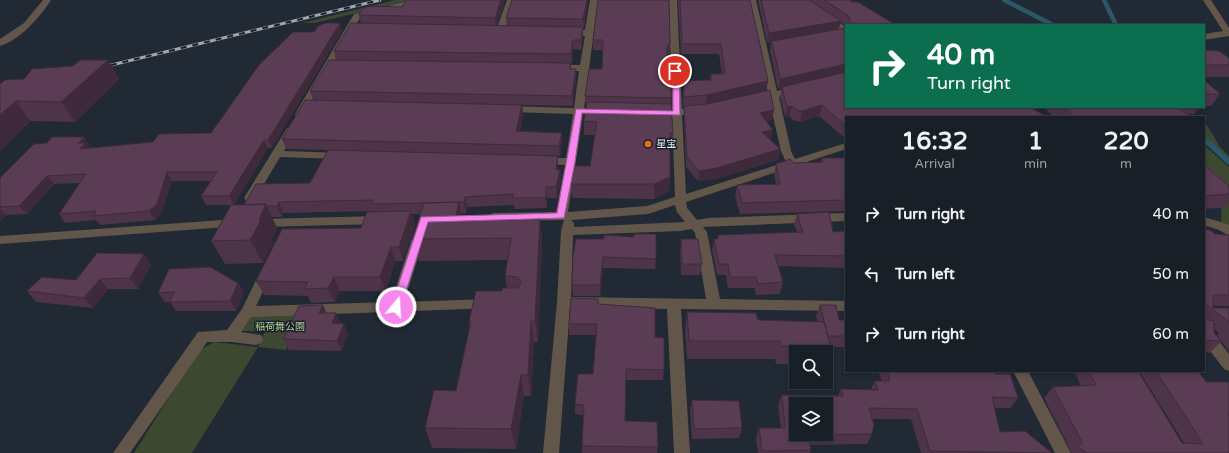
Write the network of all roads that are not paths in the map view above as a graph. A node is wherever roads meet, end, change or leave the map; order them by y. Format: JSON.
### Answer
{"nodes":[{"id":1,"x":47,"y":0,"type":"edge"},
{"id":2,"x":422,"y":0,"type":"edge"},
{"id":3,"x":511,"y":0,"type":"edge"},
{"id":4,"x":594,"y":0,"type":"edge"},
{"id":5,"x":672,"y":0,"type":"edge"},
{"id":6,"x":752,"y":0,"type":"edge"},
{"id":7,"x":799,"y":0,"type":"edge"},
{"id":8,"x":1207,"y":0,"type":"edge"},
{"id":9,"x":500,"y":31,"type":"edge"},
{"id":10,"x":560,"y":32,"type":"edge"},
{"id":11,"x":589,"y":33,"type":"junction"},
{"id":12,"x":844,"y":33,"type":"edge"},
{"id":13,"x":1229,"y":33,"type":"edge"},
{"id":14,"x":1205,"y":37,"type":"edge"},
{"id":15,"x":0,"y":44,"type":"edge"},
{"id":16,"x":544,"y":68,"type":"edge"},
{"id":17,"x":584,"y":68,"type":"junction"},
{"id":18,"x":802,"y":88,"type":"edge"},
{"id":19,"x":773,"y":95,"type":"junction"},
{"id":20,"x":751,"y":100,"type":"edge"},
{"id":21,"x":305,"y":105,"type":"junction"},
{"id":22,"x":320,"y":106,"type":"edge"},
{"id":23,"x":492,"y":109,"type":"edge"},
{"id":24,"x":706,"y":110,"type":"edge"},
{"id":25,"x":578,"y":111,"type":"junction"},
{"id":26,"x":610,"y":112,"type":"edge"},
{"id":27,"x":649,"y":113,"type":"edge"},
{"id":28,"x":677,"y":113,"type":"junction"},
{"id":29,"x":845,"y":146,"type":"edge"},
{"id":30,"x":276,"y":154,"type":"junction"},
{"id":31,"x":348,"y":156,"type":"edge"},
{"id":32,"x":531,"y":161,"type":"edge"},
{"id":33,"x":571,"y":162,"type":"junction"},
{"id":34,"x":791,"y":162,"type":"junction"},
{"id":35,"x":681,"y":200,"type":"junction"},
{"id":36,"x":564,"y":216,"type":"junction"},
{"id":37,"x":845,"y":217,"type":"edge"},
{"id":38,"x":477,"y":218,"type":"edge"},
{"id":39,"x":424,"y":219,"type":"edge"},
{"id":40,"x":393,"y":220,"type":"edge"},
{"id":41,"x":1205,"y":221,"type":"edge"},
{"id":42,"x":291,"y":222,"type":"junction"},
{"id":43,"x":236,"y":224,"type":"junction"},
{"id":44,"x":694,"y":224,"type":"junction"},
{"id":45,"x":567,"y":231,"type":"junction"},
{"id":46,"x":1229,"y":232,"type":"edge"},
{"id":47,"x":284,"y":236,"type":"edge"},
{"id":48,"x":0,"y":240,"type":"edge"},
{"id":49,"x":271,"y":264,"type":"edge"},
{"id":50,"x":564,"y":302,"type":"junction"},
{"id":51,"x":500,"y":304,"type":"edge"},
{"id":52,"x":674,"y":304,"type":"junction"},
{"id":53,"x":714,"y":304,"type":"junction"},
{"id":54,"x":845,"y":306,"type":"edge"},
{"id":55,"x":396,"y":307,"type":"junction"},
{"id":56,"x":247,"y":312,"type":"junction"},
{"id":57,"x":1205,"y":333,"type":"edge"},
{"id":58,"x":231,"y":336,"type":"junction"},
{"id":59,"x":256,"y":339,"type":"dead end"},
{"id":60,"x":1229,"y":366,"type":"edge"},
{"id":61,"x":1021,"y":372,"type":"edge"},
{"id":62,"x":121,"y":453,"type":"edge"},
{"id":63,"x":551,"y":453,"type":"edge"},
{"id":64,"x":682,"y":453,"type":"edge"},
{"id":65,"x":1063,"y":453,"type":"edge"}],
"edges":[{"from":1,"to":15,"type":"street"},
{"from":2,"to":21,"type":"street"},
{"from":3,"to":9,"type":"street"},
{"from":4,"to":11,"type":"street"},
{"from":5,"to":28,"type":"street"},
{"from":6,"to":19,"type":"street"},
{"from":7,"to":12,"type":"street"},
{"from":8,"to":13,"type":"street"},
{"from":10,"to":11,"type":"street"},
{"from":11,"to":17,"type":"street"},
{"from":13,"to":14,"type":"street"},
{"from":16,"to":17,"type":"street"},
{"from":17,"to":25,"type":"street"},
{"from":18,"to":19,"type":"street"},
{"from":19,"to":20,"type":"street"},
{"from":19,"to":34,"type":"street"},
{"from":21,"to":22,"type":"street"},
{"from":21,"to":30,"type":"street"},
{"from":23,"to":25,"type":"street"},
{"from":24,"to":28,"type":"street"},
{"from":25,"to":26,"type":"street"},
{"from":25,"to":33,"type":"street"},
{"from":27,"to":28,"type":"street"},
{"from":28,"to":35,"type":"street"},
{"from":29,"to":34,"type":"street"},
{"from":30,"to":31,"type":"street"},
{"from":30,"to":43,"type":"street"},
{"from":32,"to":33,"type":"street"},
{"from":33,"to":36,"type":"street"},
{"from":34,"to":35,"type":"street"},
{"from":35,"to":36,"type":"street"},
{"from":35,"to":44,"type":"street"},
{"from":36,"to":38,"type":"street"},
{"from":36,"to":45,"type":"street"},
{"from":37,"to":44,"type":"street"},
{"from":39,"to":55,"type":"street"},
{"from":40,"to":42,"type":"street"},
{"from":41,"to":46,"type":"street"},
{"from":42,"to":43,"type":"street"},
{"from":42,"to":47,"type":"street"},
{"from":43,"to":48,"type":"street"},
{"from":44,"to":45,"type":"street"},
{"from":44,"to":53,"type":"street"},
{"from":45,"to":50,"type":"street"},
{"from":49,"to":56,"type":"street"},
{"from":50,"to":52,"type":"street"},
{"from":50,"to":63,"type":"street"},
{"from":51,"to":55,"type":"street"},
{"from":52,"to":53,"type":"street"},
{"from":52,"to":64,"type":"street"},
{"from":53,"to":54,"type":"street"},
{"from":55,"to":56,"type":"street"},
{"from":56,"to":58,"type":"street"},
{"from":57,"to":60,"type":"street"},
{"from":58,"to":59,"type":"street"},
{"from":58,"to":62,"type":"street"},
{"from":61,"to":65,"type":"street"}]}
